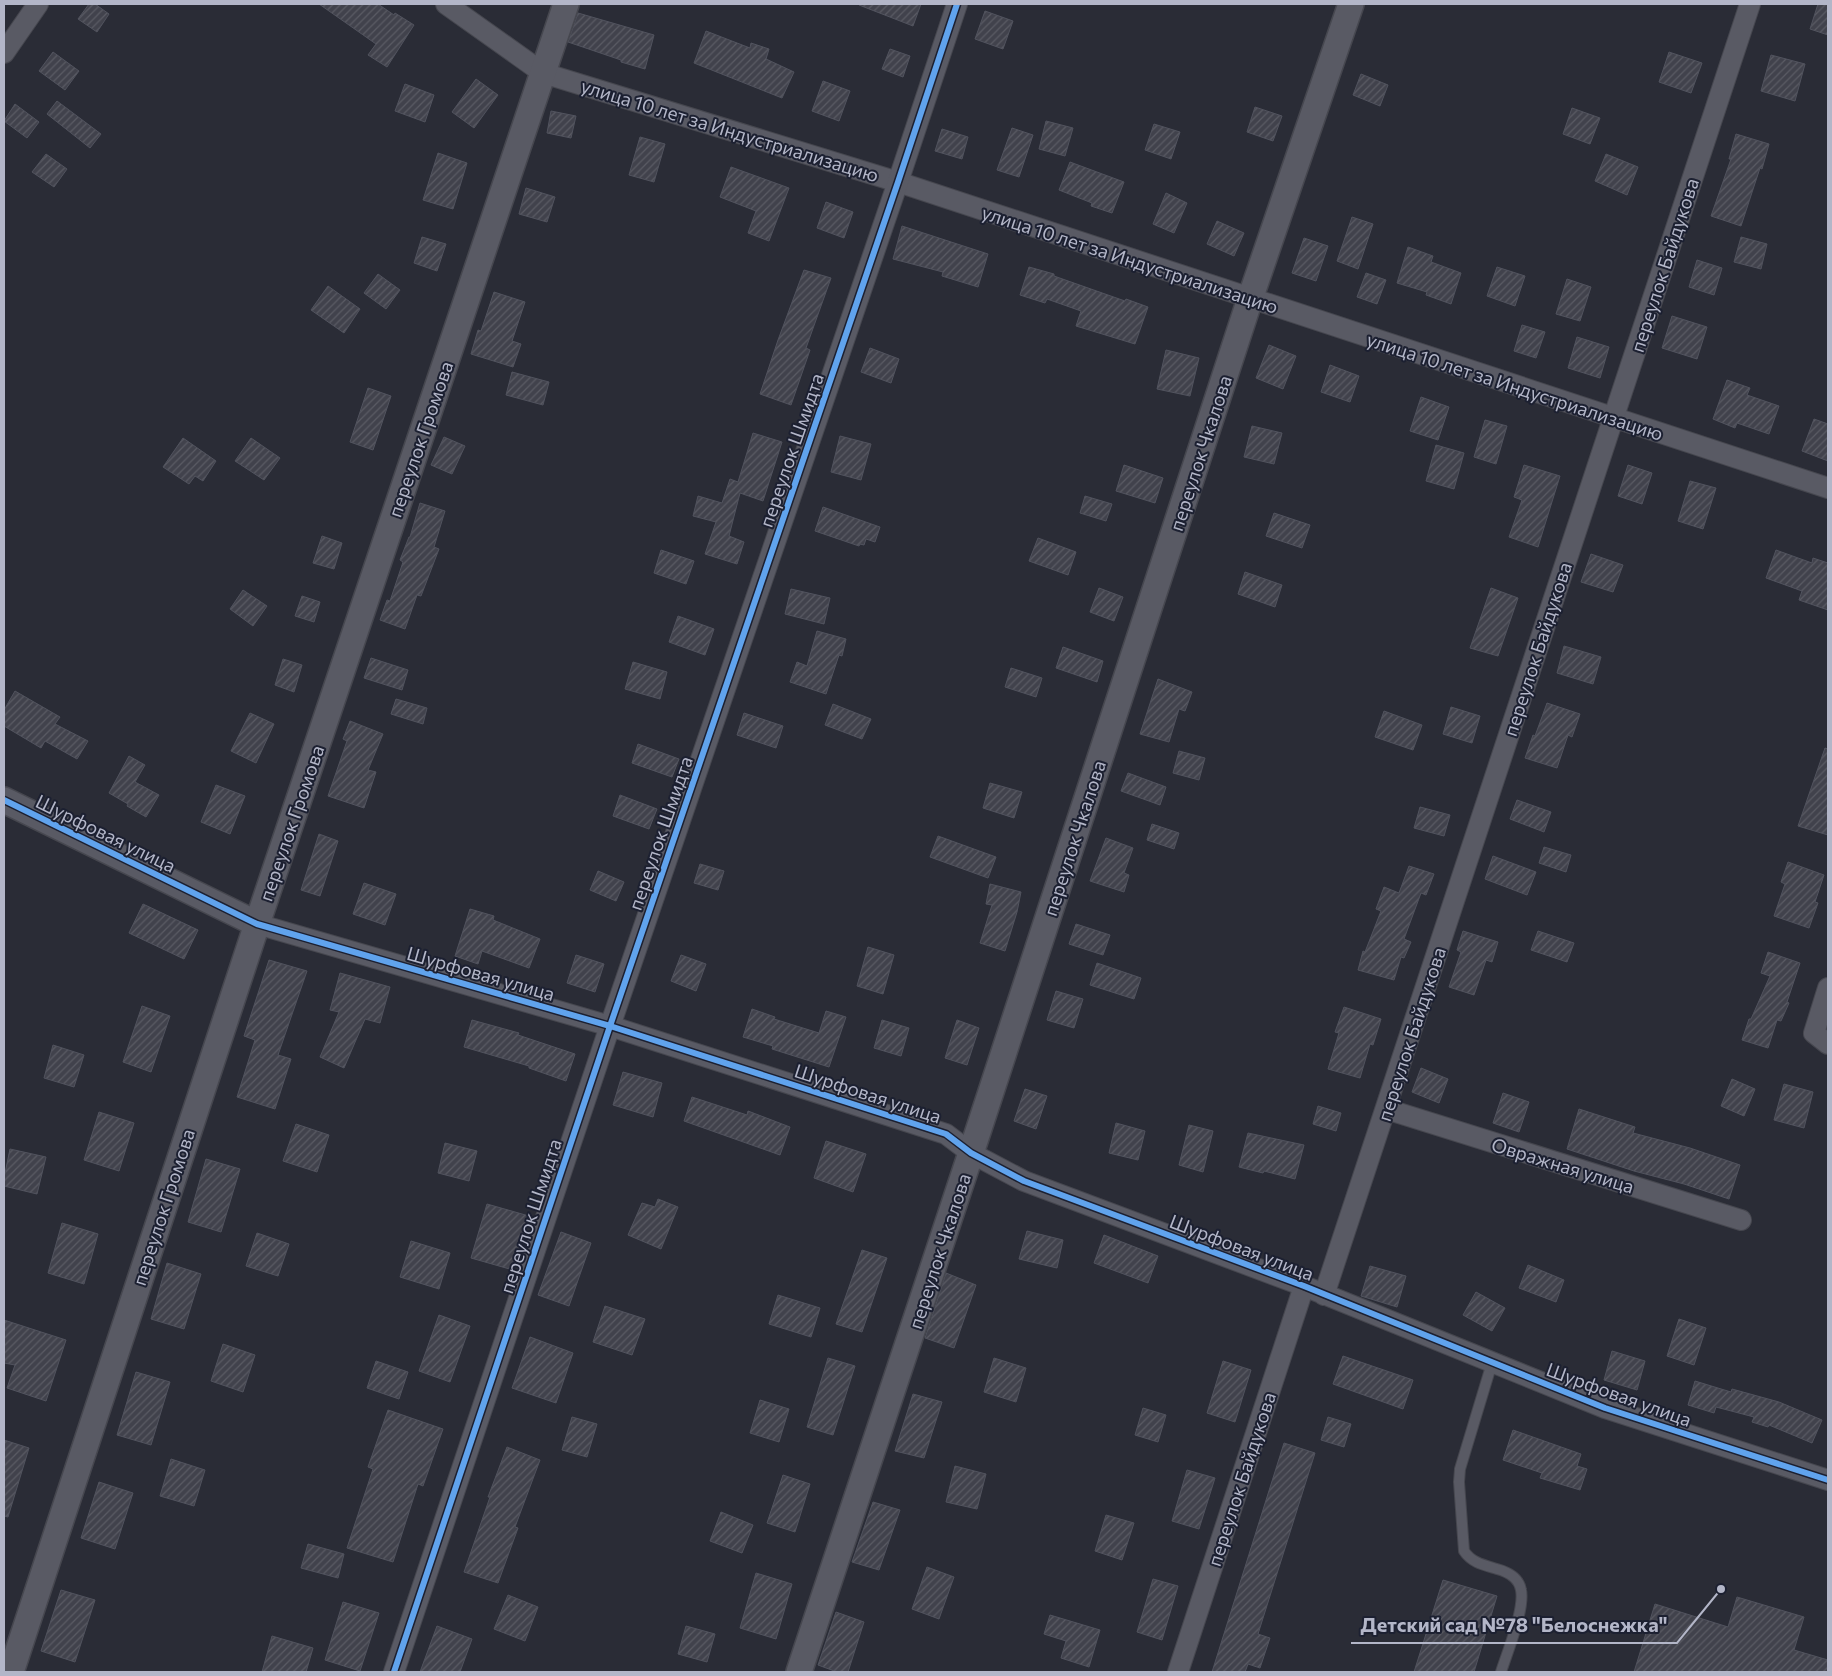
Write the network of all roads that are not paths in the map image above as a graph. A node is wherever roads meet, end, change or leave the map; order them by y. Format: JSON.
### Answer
{"nodes":[{"id":1,"x":38,"y":4,"type":"edge"},
{"id":2,"x":446,"y":4,"type":"edge"},
{"id":3,"x":566,"y":4,"type":"edge"},
{"id":4,"x":957,"y":4,"type":"edge"},
{"id":5,"x":1351,"y":4,"type":"edge"},
{"id":6,"x":1750,"y":4,"type":"edge"},
{"id":7,"x":4,"y":53,"type":"edge"},
{"id":8,"x":543,"y":73,"type":"junction"},
{"id":9,"x":898,"y":182,"type":"junction"},
{"id":10,"x":1250,"y":298,"type":"junction"},
{"id":11,"x":1614,"y":418,"type":"junction"},
{"id":12,"x":1828,"y":488,"type":"edge"},
{"id":13,"x":4,"y":800,"type":"edge"},
{"id":14,"x":256,"y":924,"type":"junction"},
{"id":15,"x":1828,"y":988,"type":"edge"},
{"id":16,"x":610,"y":1026,"type":"junction"},
{"id":17,"x":1821,"y":1039,"type":"edge"},
{"id":18,"x":1386,"y":1110,"type":"junction"},
{"id":19,"x":971,"y":1153,"type":"junction"},
{"id":20,"x":1741,"y":1220,"type":"dead end"},
{"id":21,"x":1304,"y":1286,"type":"junction"},
{"id":22,"x":1324,"y":1295,"type":"junction"},
{"id":23,"x":1492,"y":1362,"type":"junction"},
{"id":24,"x":1828,"y":1480,"type":"edge"},
{"id":25,"x":11,"y":1672,"type":"edge"},
{"id":26,"x":394,"y":1672,"type":"edge"},
{"id":27,"x":799,"y":1672,"type":"edge"},
{"id":28,"x":1178,"y":1672,"type":"edge"},
{"id":29,"x":1501,"y":1672,"type":"edge"}],
"edges":[{"from":1,"to":7,"type":"street"},
{"from":2,"to":8,"type":"street","name":"улица 10 лет за Индустриализацию"},
{"from":3,"to":8,"type":"street","name":"переулок Громова"},
{"from":4,"to":9,"type":"street","name":"переулок Шмидта"},
{"from":5,"to":10,"type":"street","name":"переулок Чкалова"},
{"from":6,"to":11,"type":"street","name":"переулок Байдукова"},
{"from":8,"to":9,"type":"street","name":"улица 10 лет за Индустриализацию"},
{"from":8,"to":14,"type":"street","name":"переулок Громова"},
{"from":9,"to":10,"type":"street","name":"улица 10 лет за Индустриализацию"},
{"from":9,"to":16,"type":"street","name":"переулок Шмидта"},
{"from":10,"to":11,"type":"street","name":"улица 10 лет за Индустриализацию"},
{"from":10,"to":19,"type":"street","name":"переулок Чкалова"},
{"from":11,"to":12,"type":"street","name":"улица 10 лет за Индустриализацию"},
{"from":11,"to":18,"type":"street","name":"переулок Байдукова"},
{"from":13,"to":14,"type":"street","name":"Шурфовая улица"},
{"from":14,"to":16,"type":"street","name":"Шурфовая улица"},
{"from":14,"to":25,"type":"street","name":"переулок Громова"},
{"from":15,"to":17,"type":"street"},
{"from":16,"to":19,"type":"street","name":"Шурфовая улица"},
{"from":16,"to":26,"type":"street","name":"переулок Шмидта"},
{"from":18,"to":20,"type":"street","name":"Овражная улица"},
{"from":18,"to":22,"type":"street","name":"переулок Байдукова"},
{"from":19,"to":21,"type":"street","name":"Шурфовая улица"},
{"from":19,"to":27,"type":"street","name":"переулок Чкалова"},
{"from":21,"to":22,"type":"street","name":"Шурфовая улица"},
{"from":21,"to":28,"type":"street","name":"переулок Байдукова"},
{"from":22,"to":23,"type":"street","name":"Шурфовая улица"},
{"from":23,"to":24,"type":"street","name":"Шурфовая улица"},
{"from":23,"to":29,"type":"lane"}]}
